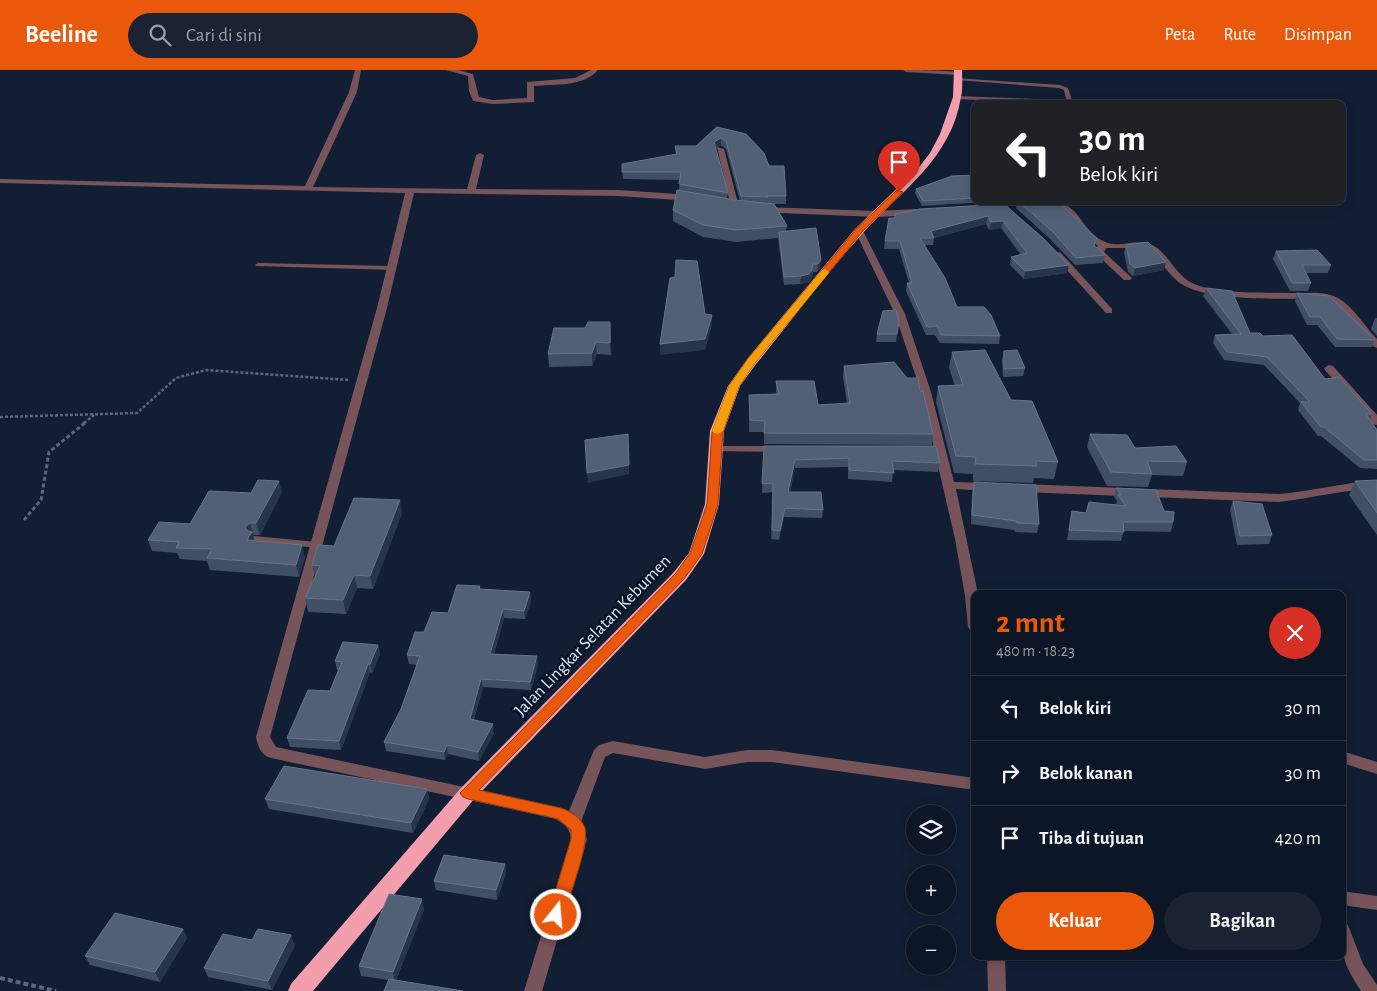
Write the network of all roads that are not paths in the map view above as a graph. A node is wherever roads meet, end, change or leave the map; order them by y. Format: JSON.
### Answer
{"nodes":[{"id":1,"x":358,"y":70,"type":"edge"},
{"id":2,"x":449,"y":70,"type":"edge"},
{"id":3,"x":595,"y":70,"type":"edge"},
{"id":4,"x":906,"y":70,"type":"edge"},
{"id":5,"x":958,"y":74,"type":"edge"},
{"id":6,"x":994,"y":82,"type":"junction"},
{"id":7,"x":957,"y":97,"type":"junction"},
{"id":8,"x":995,"y":99,"type":"junction"},
{"id":9,"x":1017,"y":100,"type":"edge"},
{"id":10,"x":1069,"y":100,"type":"edge"},
{"id":11,"x":720,"y":149,"type":"edge"},
{"id":12,"x":480,"y":155,"type":"dead end"},
{"id":13,"x":0,"y":182,"type":"edge"},
{"id":14,"x":308,"y":189,"type":"junction"},
{"id":15,"x":410,"y":190,"type":"junction"},
{"id":16,"x":471,"y":191,"type":"junction"},
{"id":17,"x":697,"y":199,"type":"edge"},
{"id":18,"x":725,"y":205,"type":"edge"},
{"id":19,"x":1019,"y":205,"type":"edge"},
{"id":20,"x":1060,"y":205,"type":"edge"},
{"id":21,"x":985,"y":207,"type":"edge"},
{"id":22,"x":742,"y":208,"type":"junction"},
{"id":23,"x":926,"y":211,"type":"edge"},
{"id":24,"x":877,"y":214,"type":"junction"},
{"id":25,"x":859,"y":231,"type":"junction"},
{"id":26,"x":1103,"y":245,"type":"junction"},
{"id":27,"x":1051,"y":247,"type":"edge"},
{"id":28,"x":258,"y":265,"type":"dead end"},
{"id":29,"x":392,"y":268,"type":"junction"},
{"id":30,"x":1127,"y":278,"type":"dead end"},
{"id":31,"x":1109,"y":311,"type":"dead end"},
{"id":32,"x":1377,"y":345,"type":"edge"},
{"id":33,"x":1329,"y":368,"type":"dead end"},
{"id":34,"x":1377,"y":422,"type":"edge"},
{"id":35,"x":716,"y":449,"type":"junction"},
{"id":36,"x":795,"y":449,"type":"edge"},
{"id":37,"x":1377,"y":484,"type":"edge"},
{"id":38,"x":949,"y":485,"type":"junction"},
{"id":39,"x":254,"y":539,"type":"edge"},
{"id":40,"x":316,"y":545,"type":"junction"},
{"id":41,"x":973,"y":590,"type":"edge"},
{"id":42,"x":1346,"y":758,"type":"edge"},
{"id":43,"x":1377,"y":768,"type":"edge"},
{"id":44,"x":971,"y":783,"type":"edge"},
{"id":45,"x":468,"y":793,"type":"junction"},
{"id":46,"x":574,"y":822,"type":"junction"},
{"id":47,"x":1346,"y":899,"type":"edge"},
{"id":48,"x":1377,"y":903,"type":"edge"},
{"id":49,"x":1346,"y":941,"type":"edge"},
{"id":50,"x":996,"y":960,"type":"edge"},
{"id":51,"x":299,"y":991,"type":"edge"},
{"id":52,"x":533,"y":991,"type":"edge"},
{"id":53,"x":997,"y":991,"type":"edge"},
{"id":54,"x":1371,"y":991,"type":"edge"}],
"edges":[{"from":1,"to":14,"type":"street"},
{"from":2,"to":3,"type":"street"},
{"from":4,"to":5,"type":"street"},
{"from":5,"to":6,"type":"lane"},
{"from":5,"to":7,"type":"highway","name":"Jalan Lingkar Selatan Kebumen"},
{"from":6,"to":8,"type":"lane"},
{"from":6,"to":10,"type":"lane"},
{"from":7,"to":8,"type":"lane"},
{"from":7,"to":24,"type":"highway","name":"Jalan Lingkar Selatan Kebumen"},
{"from":8,"to":9,"type":"lane"},
{"from":11,"to":22,"type":"street"},
{"from":12,"to":16,"type":"street"},
{"from":13,"to":14,"type":"street"},
{"from":14,"to":15,"type":"street"},
{"from":15,"to":16,"type":"street"},
{"from":15,"to":29,"type":"street"},
{"from":16,"to":17,"type":"street"},
{"from":18,"to":22,"type":"street"},
{"from":19,"to":21,"type":"street"},
{"from":20,"to":26,"type":"street"},
{"from":22,"to":24,"type":"street"},
{"from":23,"to":24,"type":"street"},
{"from":24,"to":25,"type":"highway","name":"Jalan Lingkar Selatan Kebumen"},
{"from":25,"to":35,"type":"highway","name":"Jalan Lingkar Selatan Kebumen"},
{"from":25,"to":38,"type":"street"},
{"from":26,"to":30,"type":"street"},
{"from":26,"to":32,"type":"street"},
{"from":27,"to":31,"type":"street"},
{"from":28,"to":29,"type":"lane"},
{"from":29,"to":40,"type":"street"},
{"from":33,"to":34,"type":"street"},
{"from":35,"to":36,"type":"street"},
{"from":35,"to":45,"type":"highway","name":"Jalan Lingkar Selatan Kebumen"},
{"from":37,"to":38,"type":"street"},
{"from":38,"to":41,"type":"street"},
{"from":39,"to":40,"type":"lane"},
{"from":40,"to":45,"type":"street"},
{"from":42,"to":43,"type":"street"},
{"from":44,"to":46,"type":"street"},
{"from":45,"to":46,"type":"street"},
{"from":45,"to":51,"type":"highway","name":"Jalan Lingkar Selatan Kebumen"},
{"from":46,"to":52,"type":"street"},
{"from":47,"to":48,"type":"street"},
{"from":49,"to":54,"type":"street"},
{"from":50,"to":53,"type":"street"}]}
